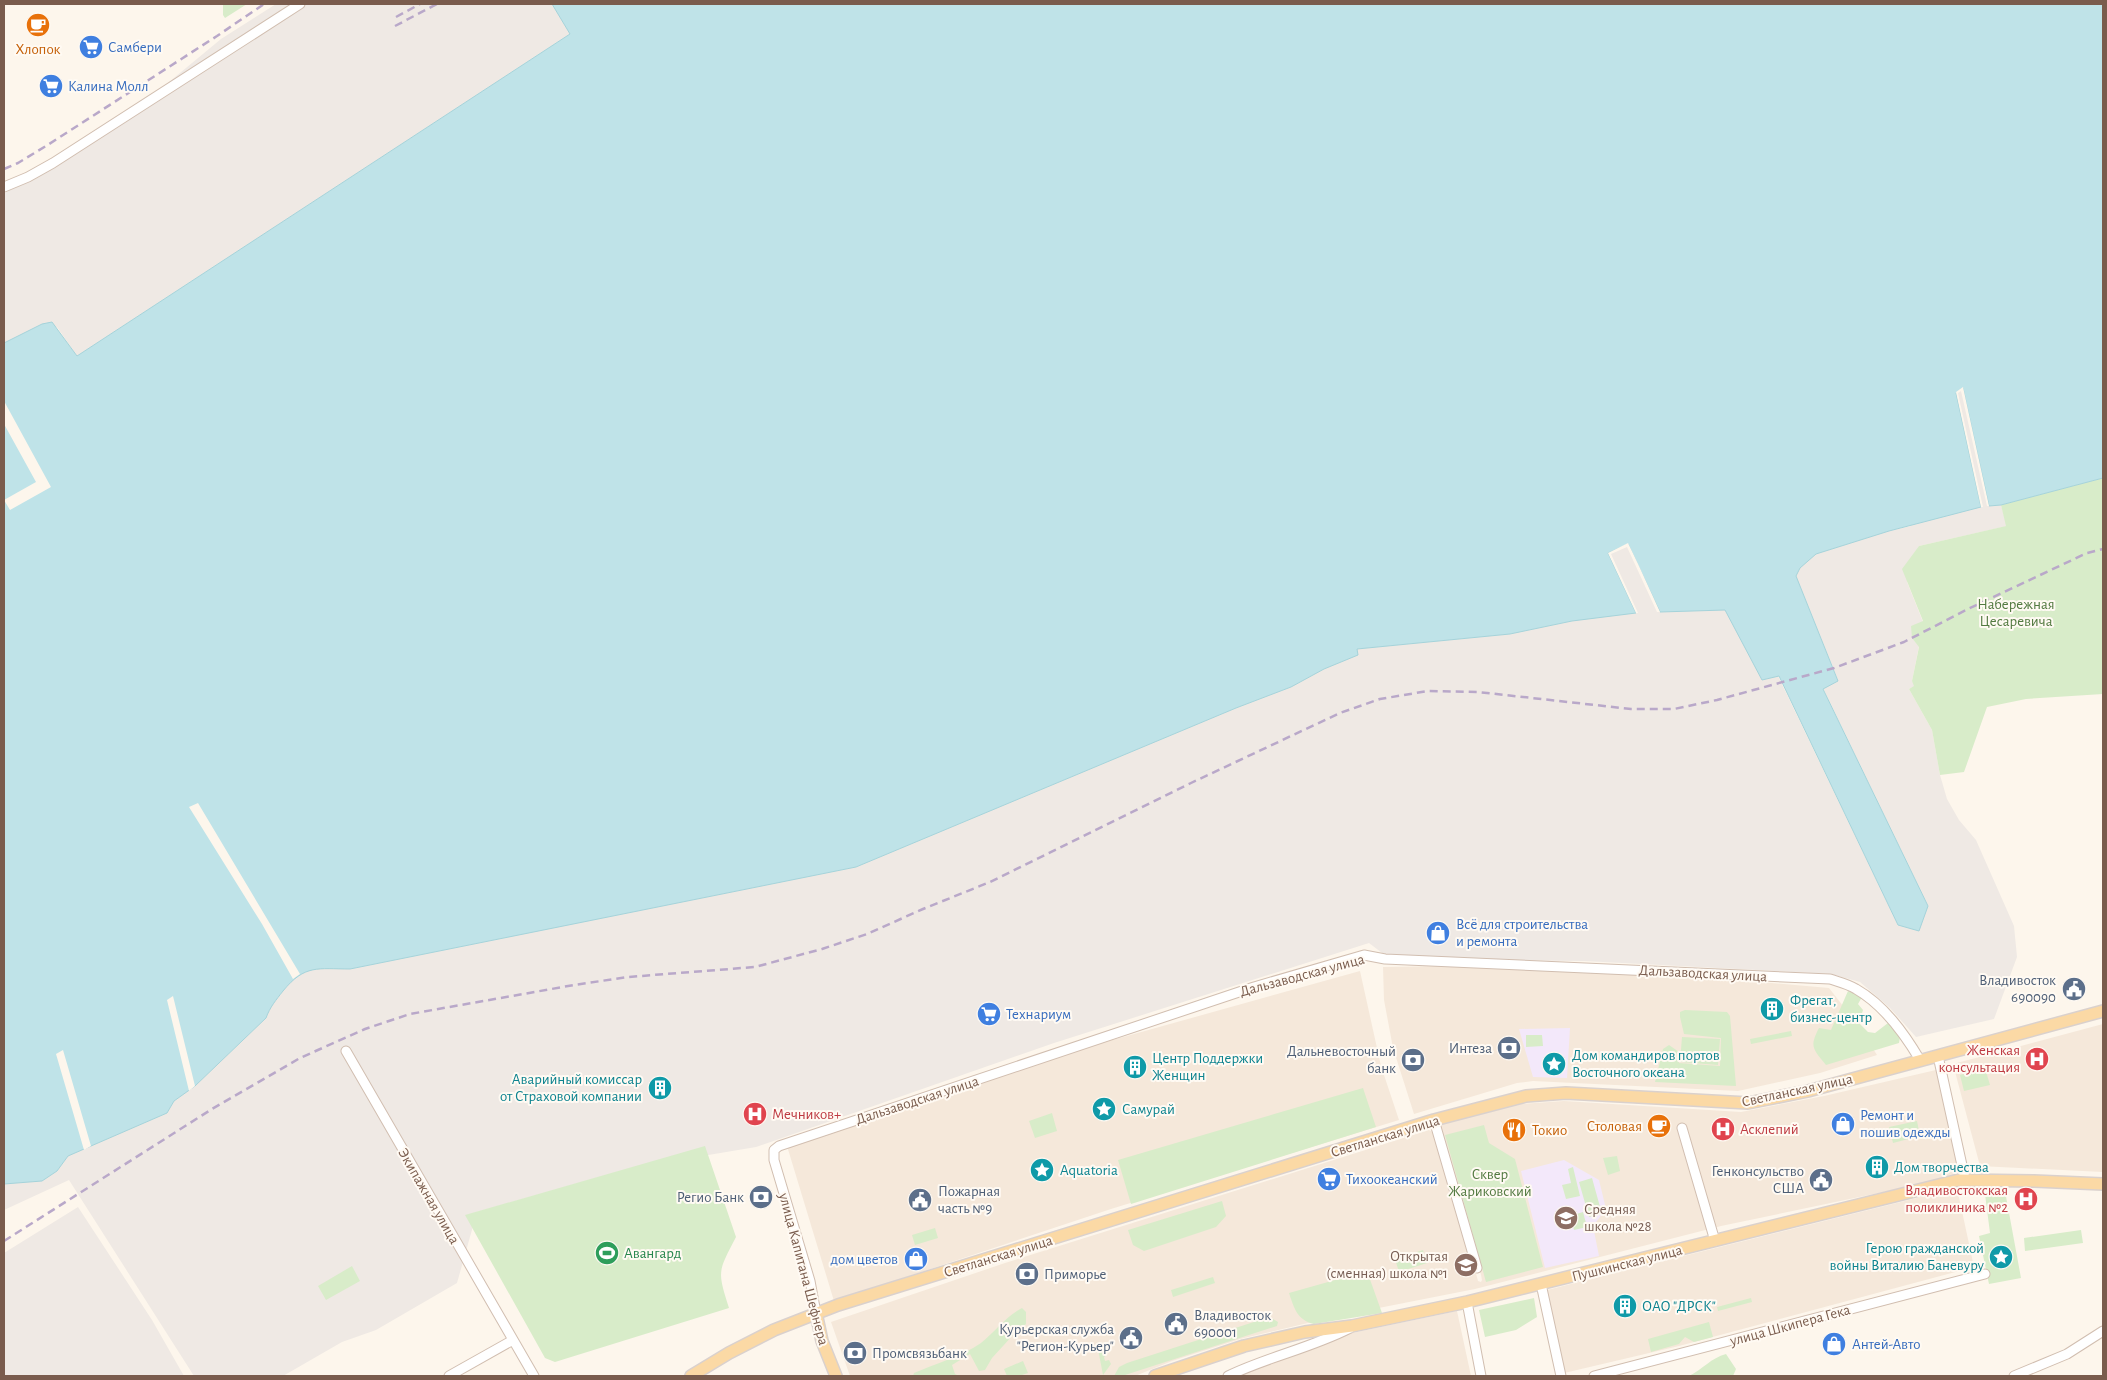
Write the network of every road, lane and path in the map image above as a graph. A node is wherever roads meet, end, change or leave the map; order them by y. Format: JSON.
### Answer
{"nodes":[{"id":1,"x":300,"y":4,"type":"edge"},
{"id":2,"x":4,"y":187,"type":"edge"},
{"id":3,"x":2103,"y":1011,"type":"edge"},
{"id":4,"x":346,"y":1051,"type":"dead end"},
{"id":5,"x":1938,"y":1056,"type":"junction"},
{"id":6,"x":1920,"y":1060,"type":"junction"},
{"id":7,"x":1434,"y":1120,"type":"junction"},
{"id":8,"x":1682,"y":1128,"type":"dead end"},
{"id":9,"x":774,"y":1160,"type":"joint"},
{"id":10,"x":1965,"y":1179,"type":"junction"},
{"id":11,"x":2103,"y":1184,"type":"edge"},
{"id":12,"x":1715,"y":1241,"type":"junction"},
{"id":13,"x":1478,"y":1268,"type":"dead end"},
{"id":14,"x":1985,"y":1274,"type":"dead end"},
{"id":15,"x":1541,"y":1284,"type":"junction"},
{"id":16,"x":1467,"y":1302,"type":"junction"},
{"id":17,"x":816,"y":1313,"type":"junction"},
{"id":18,"x":1352,"y":1326,"type":"junction"},
{"id":19,"x":2103,"y":1331,"type":"edge"},
{"id":20,"x":513,"y":1340,"type":"junction"},
{"id":21,"x":449,"y":1376,"type":"edge"},
{"id":22,"x":534,"y":1376,"type":"edge"},
{"id":23,"x":691,"y":1376,"type":"edge"},
{"id":24,"x":836,"y":1376,"type":"edge"},
{"id":25,"x":1155,"y":1376,"type":"edge"},
{"id":26,"x":1228,"y":1376,"type":"edge"},
{"id":27,"x":1481,"y":1376,"type":"edge"},
{"id":28,"x":1561,"y":1376,"type":"edge"},
{"id":29,"x":1594,"y":1376,"type":"edge"},
{"id":30,"x":2014,"y":1376,"type":"edge"}],
"edges":[{"from":1,"to":2,"type":"street"},
{"from":3,"to":5,"type":"main road","name":"Светланская улица"},
{"from":4,"to":20,"type":"street","name":"Экипажная улица"},
{"from":5,"to":6,"type":"main road","name":"Светланская улица"},
{"from":5,"to":10,"type":"street"},
{"from":6,"to":7,"type":"main road","name":"Светланская улица"},
{"from":6,"to":9,"type":"street","name":"Дальзаводская улица"},
{"from":7,"to":13,"type":"street"},
{"from":7,"to":17,"type":"main road","name":"Светланская улица"},
{"from":8,"to":12,"type":"street"},
{"from":9,"to":17,"type":"street","name":"улица Капитана Шефнера"},
{"from":10,"to":11,"type":"main road","name":"Пушкинская улица"},
{"from":10,"to":12,"type":"main road","name":"Пушкинская улица"},
{"from":12,"to":15,"type":"main road","name":"Пушкинская улица"},
{"from":14,"to":29,"type":"street","name":"улица Шкипера Гека"},
{"from":15,"to":16,"type":"main road","name":"Пушкинская улица"},
{"from":15,"to":28,"type":"street"},
{"from":16,"to":18,"type":"main road","name":"Пушкинская улица"},
{"from":16,"to":27,"type":"street"},
{"from":17,"to":23,"type":"main road","name":"Светланская улица"},
{"from":17,"to":24,"type":"main road","name":"улица Капитана Шефнера"},
{"from":18,"to":25,"type":"main road","name":"Пушкинская улица"},
{"from":18,"to":26,"type":"street"},
{"from":19,"to":30,"type":"street"},
{"from":20,"to":21,"type":"street"},
{"from":20,"to":22,"type":"street","name":"Экипажная улица"}]}
